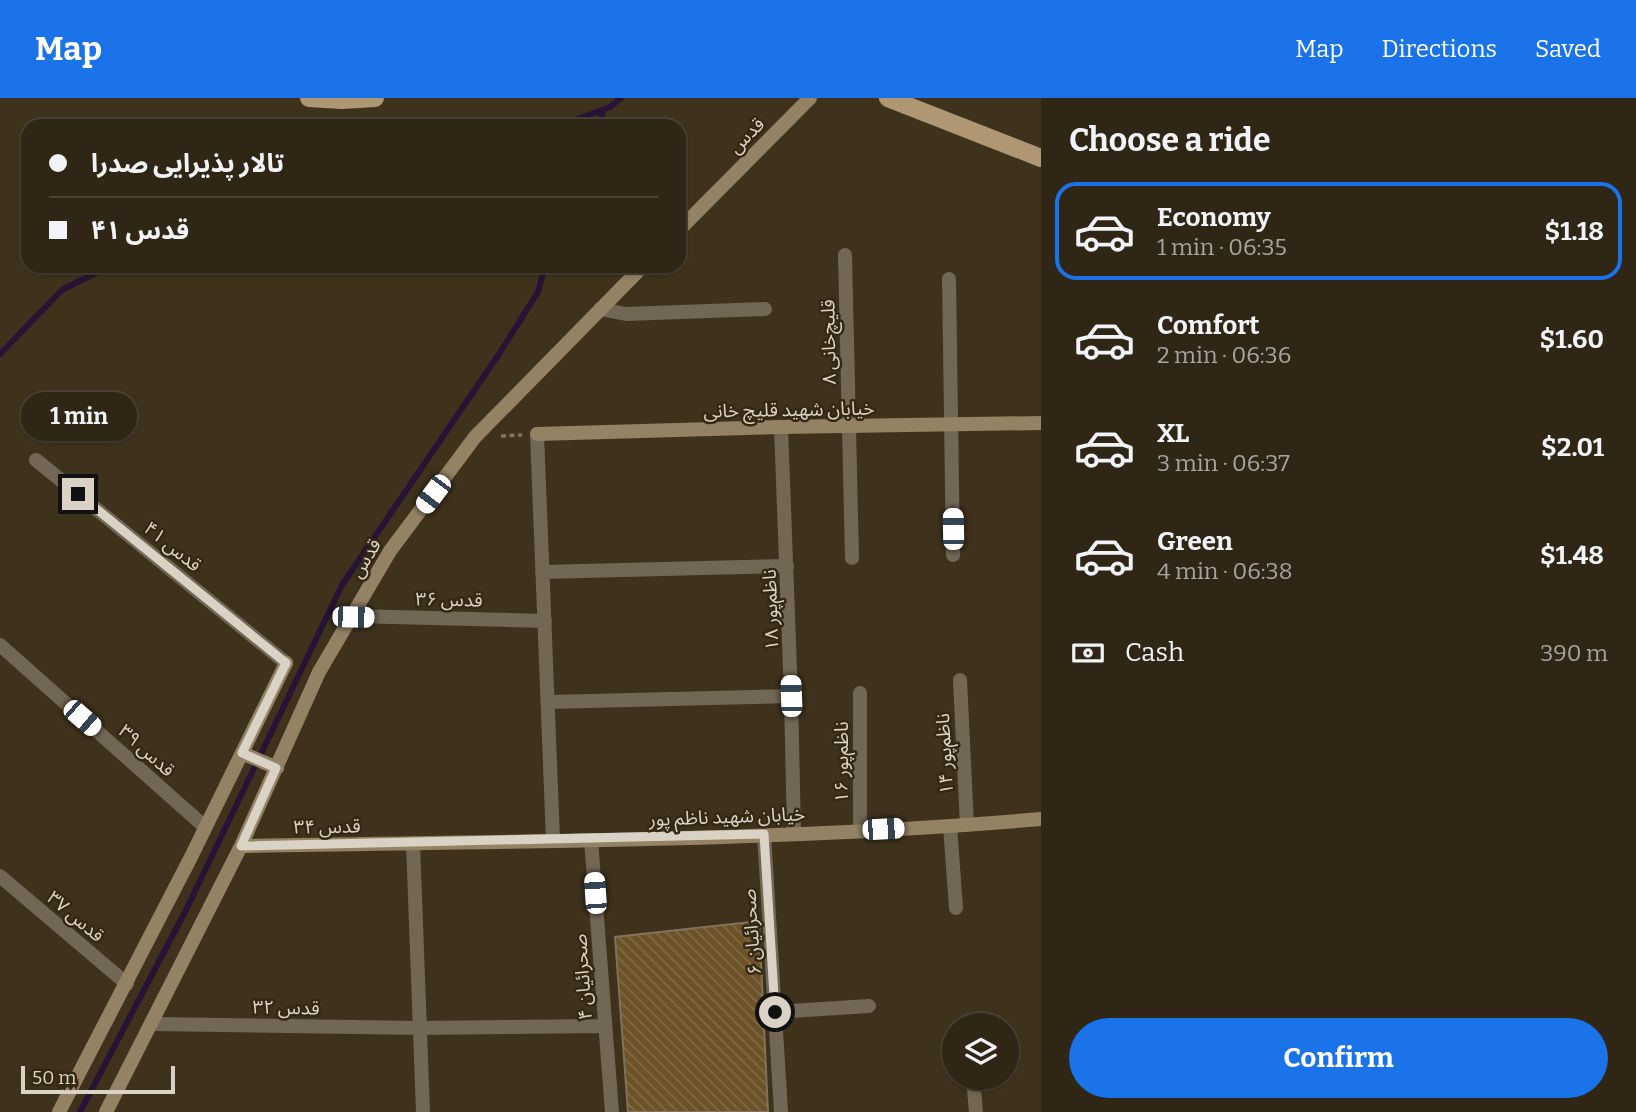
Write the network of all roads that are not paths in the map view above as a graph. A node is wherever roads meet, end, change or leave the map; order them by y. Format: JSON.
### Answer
{"nodes":[{"id":1,"x":309,"y":98,"type":"edge"},
{"id":2,"x":375,"y":98,"type":"edge"},
{"id":3,"x":810,"y":98,"type":"edge"},
{"id":4,"x":888,"y":98,"type":"edge"},
{"id":5,"x":1041,"y":158,"type":"edge"},
{"id":6,"x":686,"y":223,"type":"edge"},
{"id":7,"x":845,"y":255,"type":"dead end"},
{"id":8,"x":636,"y":273,"type":"edge"},
{"id":9,"x":949,"y":279,"type":"dead end"},
{"id":10,"x":600,"y":309,"type":"junction"},
{"id":11,"x":765,"y":309,"type":"dead end"},
{"id":12,"x":1041,"y":423,"type":"edge"},
{"id":13,"x":951,"y":425,"type":"junction"},
{"id":14,"x":781,"y":427,"type":"junction"},
{"id":15,"x":850,"y":428,"type":"junction"},
{"id":16,"x":537,"y":434,"type":"joint"},
{"id":17,"x":36,"y":460,"type":"dead end"},
{"id":18,"x":953,"y":555,"type":"dead end"},
{"id":19,"x":852,"y":558,"type":"dead end"},
{"id":20,"x":788,"y":566,"type":"junction"},
{"id":21,"x":542,"y":572,"type":"junction"},
{"id":22,"x":353,"y":617,"type":"junction"},
{"id":23,"x":544,"y":621,"type":"junction"},
{"id":24,"x":0,"y":645,"type":"edge"},
{"id":25,"x":286,"y":663,"type":"joint"},
{"id":26,"x":960,"y":680,"type":"dead end"},
{"id":27,"x":860,"y":693,"type":"dead end"},
{"id":28,"x":791,"y":696,"type":"junction"},
{"id":29,"x":548,"y":702,"type":"junction"},
{"id":30,"x":242,"y":753,"type":"junction"},
{"id":31,"x":276,"y":768,"type":"junction"},
{"id":32,"x":1041,"y":819,"type":"edge"},
{"id":33,"x":967,"y":825,"type":"junction"},
{"id":34,"x":950,"y":826,"type":"junction"},
{"id":35,"x":205,"y":827,"type":"junction"},
{"id":36,"x":860,"y":830,"type":"junction"},
{"id":37,"x":793,"y":833,"type":"junction"},
{"id":38,"x":764,"y":834,"type":"junction"},
{"id":39,"x":553,"y":840,"type":"junction"},
{"id":40,"x":591,"y":840,"type":"junction"},
{"id":41,"x":413,"y":843,"type":"junction"},
{"id":42,"x":241,"y":846,"type":"junction"},
{"id":43,"x":0,"y":876,"type":"edge"},
{"id":44,"x":956,"y":908,"type":"dead end"},
{"id":45,"x":127,"y":984,"type":"junction"},
{"id":46,"x":869,"y":1006,"type":"dead end"},
{"id":47,"x":775,"y":1012,"type":"junction"},
{"id":48,"x":152,"y":1024,"type":"junction"},
{"id":49,"x":604,"y":1026,"type":"junction"},
{"id":50,"x":419,"y":1028,"type":"junction"},
{"id":51,"x":974,"y":1090,"type":"edge"},
{"id":52,"x":59,"y":1112,"type":"edge"},
{"id":53,"x":106,"y":1112,"type":"edge"},
{"id":54,"x":423,"y":1112,"type":"edge"},
{"id":55,"x":612,"y":1112,"type":"edge"},
{"id":56,"x":781,"y":1112,"type":"edge"},
{"id":57,"x":976,"y":1112,"type":"edge"}],
"edges":[{"from":1,"to":2,"type":"main road"},
{"from":3,"to":6,"type":"main road","name":"قدس"},
{"from":4,"to":5,"type":"main road"},
{"from":7,"to":15,"type":"street","name":"قلیچ‌خانی ۸"},
{"from":8,"to":10,"type":"main road","name":"قدس"},
{"from":9,"to":13,"type":"street"},
{"from":10,"to":11,"type":"street"},
{"from":10,"to":22,"type":"main road","name":"قدس"},
{"from":12,"to":13,"type":"main road","name":"خیابان شهید قلیچ خانی"},
{"from":13,"to":15,"type":"main road","name":"خیابان شهید قلیچ خانی"},
{"from":13,"to":18,"type":"street"},
{"from":14,"to":15,"type":"main road","name":"خیابان شهید قلیچ خانی"},
{"from":14,"to":16,"type":"main road","name":"خیابان شهید قلیچ خانی"},
{"from":14,"to":20,"type":"street","name":"ناظم‌پور ۱۸"},
{"from":15,"to":19,"type":"street","name":"قلیچ‌خانی ۸"},
{"from":16,"to":21,"type":"street"},
{"from":17,"to":25,"type":"street","name":"قدس ۴۱"},
{"from":20,"to":21,"type":"street"},
{"from":20,"to":28,"type":"street","name":"ناظم‌پور ۱۸"},
{"from":21,"to":23,"type":"street"},
{"from":22,"to":23,"type":"street","name":"قدس ۳۶"},
{"from":22,"to":31,"type":"main road","name":"قدس"},
{"from":23,"to":29,"type":"street"},
{"from":24,"to":35,"type":"street","name":"قدس ۳۹"},
{"from":25,"to":30,"type":"main road"},
{"from":26,"to":33,"type":"street","name":"ناظم‌پور ۱۴"},
{"from":27,"to":36,"type":"street","name":"ناظم‌پور ۱۶"},
{"from":28,"to":29,"type":"street"},
{"from":28,"to":37,"type":"street","name":"ناظم‌پور ۱۸"},
{"from":29,"to":39,"type":"street"},
{"from":30,"to":31,"type":"main road"},
{"from":30,"to":35,"type":"main road"},
{"from":31,"to":42,"type":"main road","name":"قدس"},
{"from":32,"to":33,"type":"main road","name":"خیابان شهید ناظم پور"},
{"from":33,"to":34,"type":"main road","name":"خیابان شهید ناظم پور"},
{"from":34,"to":36,"type":"main road","name":"خیابان شهید ناظم پور"},
{"from":34,"to":44,"type":"street"},
{"from":35,"to":45,"type":"main road"},
{"from":36,"to":37,"type":"main road","name":"خیابان شهید ناظم پور"},
{"from":37,"to":38,"type":"main road","name":"خیابان شهید ناظم پور"},
{"from":38,"to":40,"type":"main road","name":"خیابان شهید ناظم پور"},
{"from":38,"to":47,"type":"street","name":"صحرائیان ۶"},
{"from":39,"to":40,"type":"main road","name":"خیابان شهید ناظم پور"},
{"from":39,"to":41,"type":"main road","name":"خیابان شهید ناظم پور"},
{"from":40,"to":49,"type":"street","name":"صحرائیان ۴"},
{"from":41,"to":42,"type":"main road","name":"قدس ۳۴"},
{"from":41,"to":50,"type":"street"},
{"from":42,"to":48,"type":"main road","name":"قدس"},
{"from":43,"to":45,"type":"street","name":"قدس ۳۷"},
{"from":45,"to":52,"type":"main road"},
{"from":46,"to":47,"type":"street"},
{"from":47,"to":56,"type":"street","name":"صحرائیان ۶"},
{"from":48,"to":50,"type":"street","name":"قدس ۳۲"},
{"from":48,"to":53,"type":"main road","name":"قدس"},
{"from":49,"to":50,"type":"street","name":"قدس ۳۲"},
{"from":49,"to":55,"type":"street","name":"صحرائیان ۴"},
{"from":50,"to":54,"type":"street"},
{"from":51,"to":57,"type":"street"}]}
